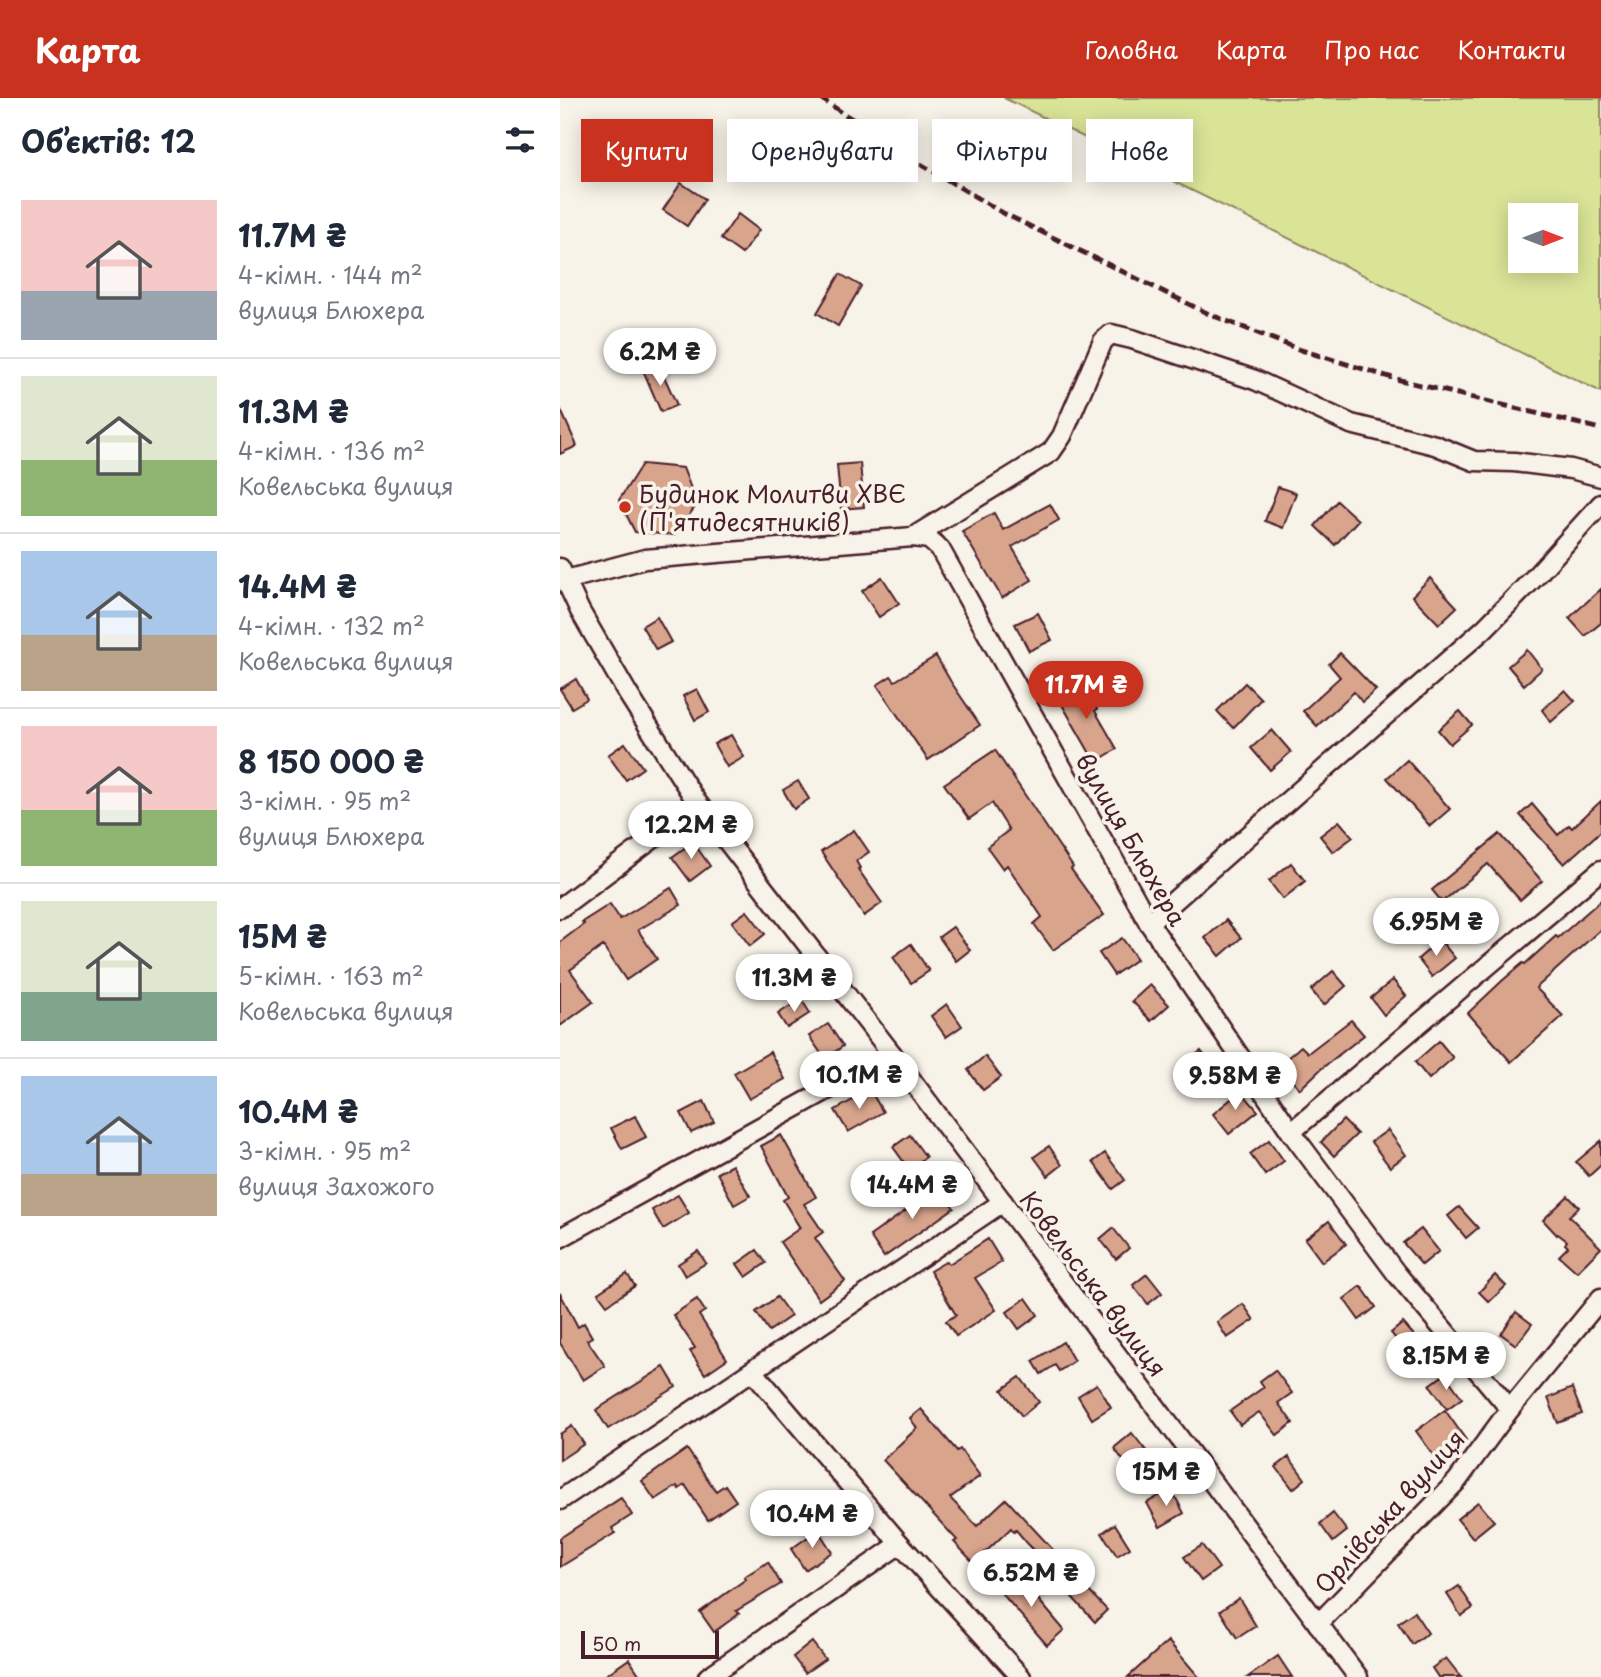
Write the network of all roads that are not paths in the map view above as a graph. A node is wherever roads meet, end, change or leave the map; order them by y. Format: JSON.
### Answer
{"nodes":[{"id":1,"x":1601,"y":477,"type":"edge"},
{"id":2,"x":1601,"y":504,"type":"edge"},
{"id":3,"x":913,"y":537,"type":"junction"},
{"id":4,"x":563,"y":574,"type":"edge"},
{"id":5,"x":698,"y":805,"type":"junction"},
{"id":6,"x":1601,"y":870,"type":"edge"},
{"id":7,"x":560,"y":908,"type":"edge"},
{"id":8,"x":1149,"y":923,"type":"junction"},
{"id":9,"x":892,"y":1054,"type":"junction"},
{"id":10,"x":1291,"y":1132,"type":"junction"},
{"id":11,"x":1003,"y":1202,"type":"junction"},
{"id":12,"x":560,"y":1238,"type":"edge"},
{"id":13,"x":1601,"y":1298,"type":"edge"},
{"id":14,"x":753,"y":1371,"type":"junction"},
{"id":15,"x":1510,"y":1409,"type":"junction"},
{"id":16,"x":560,"y":1500,"type":"edge"},
{"id":17,"x":900,"y":1544,"type":"junction"},
{"id":18,"x":1318,"y":1624,"type":"junction"},
{"id":19,"x":708,"y":1677,"type":"edge"},
{"id":20,"x":1021,"y":1677,"type":"edge"},
{"id":21,"x":1358,"y":1677,"type":"edge"}],
"edges":[{"from":1,"to":3,"type":"street"},
{"from":2,"to":8,"type":"street"},
{"from":3,"to":4,"type":"street"},
{"from":3,"to":8,"type":"street","name":"вулиця Блюхера"},
{"from":4,"to":5,"type":"street","name":"Ковельська вулиця"},
{"from":5,"to":7,"type":"street"},
{"from":5,"to":9,"type":"street","name":"Ковельська вулиця"},
{"from":6,"to":10,"type":"street"},
{"from":8,"to":10,"type":"street","name":"вулиця Блюхера"},
{"from":9,"to":11,"type":"street","name":"Ковельська вулиця"},
{"from":9,"to":12,"type":"street"},
{"from":10,"to":15,"type":"street","name":"вулиця Блюхера"},
{"from":11,"to":14,"type":"street"},
{"from":11,"to":18,"type":"street","name":"Ковельська вулиця"},
{"from":13,"to":15,"type":"street","name":"Орлівська вулиця"},
{"from":14,"to":16,"type":"street"},
{"from":14,"to":17,"type":"street"},
{"from":15,"to":18,"type":"street","name":"Орлівська вулиця"},
{"from":17,"to":19,"type":"street"},
{"from":17,"to":20,"type":"street"},
{"from":18,"to":21,"type":"street","name":"Ковельська вулиця"}]}
